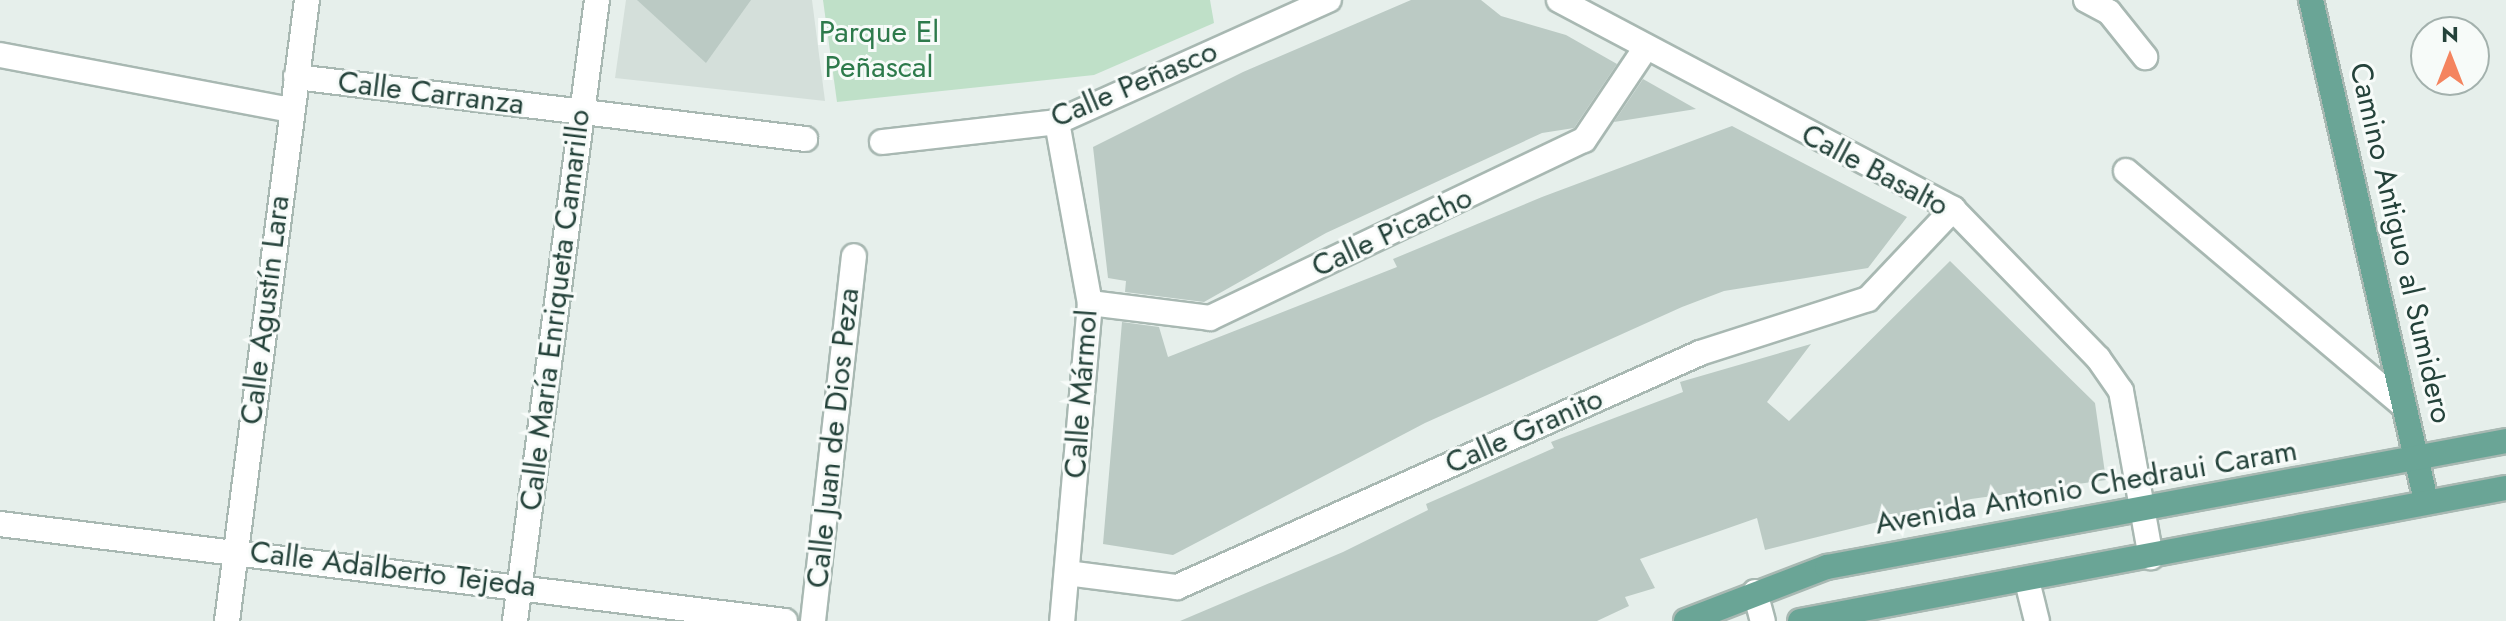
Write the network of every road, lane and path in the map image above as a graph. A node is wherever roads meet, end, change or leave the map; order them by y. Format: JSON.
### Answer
{"nodes":[{"id":1,"x":307,"y":0,"type":"edge"},
{"id":2,"x":597,"y":0,"type":"edge"},
{"id":3,"x":1559,"y":0,"type":"edge"},
{"id":4,"x":2086,"y":0,"type":"edge"},
{"id":5,"x":2311,"y":0,"type":"edge"},
{"id":6,"x":1316,"y":3,"type":"edge"},
{"id":7,"x":1645,"y":49,"type":"junction"},
{"id":8,"x":0,"y":55,"type":"edge"},
{"id":9,"x":2145,"y":57,"type":"dead end"},
{"id":10,"x":296,"y":77,"type":"junction"},
{"id":11,"x":291,"y":110,"type":"junction"},
{"id":12,"x":581,"y":111,"type":"junction"},
{"id":13,"x":1057,"y":122,"type":"junction"},
{"id":14,"x":805,"y":139,"type":"dead end"},
{"id":15,"x":882,"y":142,"type":"dead end"},
{"id":16,"x":2126,"y":171,"type":"dead end"},
{"id":17,"x":1953,"y":209,"type":"junction"},
{"id":18,"x":854,"y":256,"type":"dead end"},
{"id":19,"x":1090,"y":303,"type":"junction"},
{"id":20,"x":2403,"y":405,"type":"junction"},
{"id":21,"x":2506,"y":441,"type":"edge"},
{"id":22,"x":2417,"y":457,"type":"junction"},
{"id":23,"x":2506,"y":488,"type":"edge"},
{"id":24,"x":2426,"y":501,"type":"junction"},
{"id":25,"x":2144,"y":512,"type":"junction"},
{"id":26,"x":0,"y":524,"type":"edge"},
{"id":27,"x":234,"y":550,"type":"junction"},
{"id":28,"x":2151,"y":557,"type":"junction"},
{"id":29,"x":1067,"y":573,"type":"junction"},
{"id":30,"x":2027,"y":581,"type":"junction"},
{"id":31,"x":519,"y":585,"type":"junction"},
{"id":32,"x":1755,"y":592,"type":"junction"},
{"id":33,"x":227,"y":621,"type":"edge"},
{"id":34,"x":515,"y":621,"type":"edge"},
{"id":35,"x":785,"y":621,"type":"edge"},
{"id":36,"x":813,"y":621,"type":"edge"},
{"id":37,"x":1062,"y":621,"type":"edge"},
{"id":38,"x":1686,"y":621,"type":"edge"},
{"id":39,"x":1763,"y":621,"type":"edge"},
{"id":40,"x":1800,"y":621,"type":"edge"},
{"id":41,"x":2037,"y":621,"type":"edge"}],
"edges":[{"from":1,"to":10,"type":"street","name":"Calle Agustín Lara"},
{"from":2,"to":12,"type":"street","name":"Calle María Enriqueta Camarillo"},
{"from":3,"to":7,"type":"street","name":"Calle Basalto"},
{"from":4,"to":9,"type":"street"},
{"from":5,"to":20,"type":"main road","name":"Camino Antiguo al Sumidero"},
{"from":6,"to":13,"type":"street","name":"Calle Peñasco"},
{"from":7,"to":17,"type":"street","name":"Calle Basalto"},
{"from":7,"to":19,"type":"street","name":"Calle Picacho"},
{"from":8,"to":11,"type":"street"},
{"from":10,"to":11,"type":"street","name":"Calle Agustín Lara"},
{"from":10,"to":12,"type":"street","name":"Calle Carranza"},
{"from":11,"to":27,"type":"street","name":"Calle Agustín Lara"},
{"from":12,"to":14,"type":"street","name":"Calle Carranza"},
{"from":12,"to":31,"type":"street","name":"Calle María Enriqueta Camarillo"},
{"from":13,"to":15,"type":"street","name":"Calle Peñasco"},
{"from":13,"to":19,"type":"street","name":"Calle Mármol"},
{"from":16,"to":20,"type":"street"},
{"from":17,"to":25,"type":"street","name":"Calle Basalto"},
{"from":17,"to":29,"type":"street","name":"Calle Granito"},
{"from":18,"to":36,"type":"street","name":"Calle Juan de Dios Peza"},
{"from":19,"to":29,"type":"street","name":"Calle Mármol"},
{"from":20,"to":22,"type":"main road","name":"Camino Antiguo al Sumidero"},
{"from":21,"to":22,"type":"main road","name":"Avenida Antonio Chedraui Caram"},
{"from":22,"to":24,"type":"main road","name":"Camino Antiguo al Sumidero"},
{"from":22,"to":25,"type":"main road","name":"Avenida Antonio Chedraui Caram"},
{"from":23,"to":24,"type":"main road"},
{"from":24,"to":28,"type":"main road"},
{"from":25,"to":28,"type":"street","name":"Calle Basalto"},
{"from":25,"to":32,"type":"main road","name":"Avenida Antonio Chedraui Caram"},
{"from":26,"to":27,"type":"street","name":"Calle Adalberto Tejeda"},
{"from":27,"to":31,"type":"street","name":"Calle Adalberto Tejeda"},
{"from":27,"to":33,"type":"street","name":"Calle Agustín Lara"},
{"from":28,"to":30,"type":"main road"},
{"from":29,"to":37,"type":"street","name":"Calle Mármol"},
{"from":30,"to":40,"type":"main road"},
{"from":30,"to":41,"type":"street"},
{"from":31,"to":34,"type":"street","name":"Calle María Enriqueta Camarillo"},
{"from":31,"to":35,"type":"street","name":"Calle Adalberto Tejeda"},
{"from":32,"to":38,"type":"main road","name":"Avenida Antonio Chedraui Caram"},
{"from":32,"to":39,"type":"street"}]}
